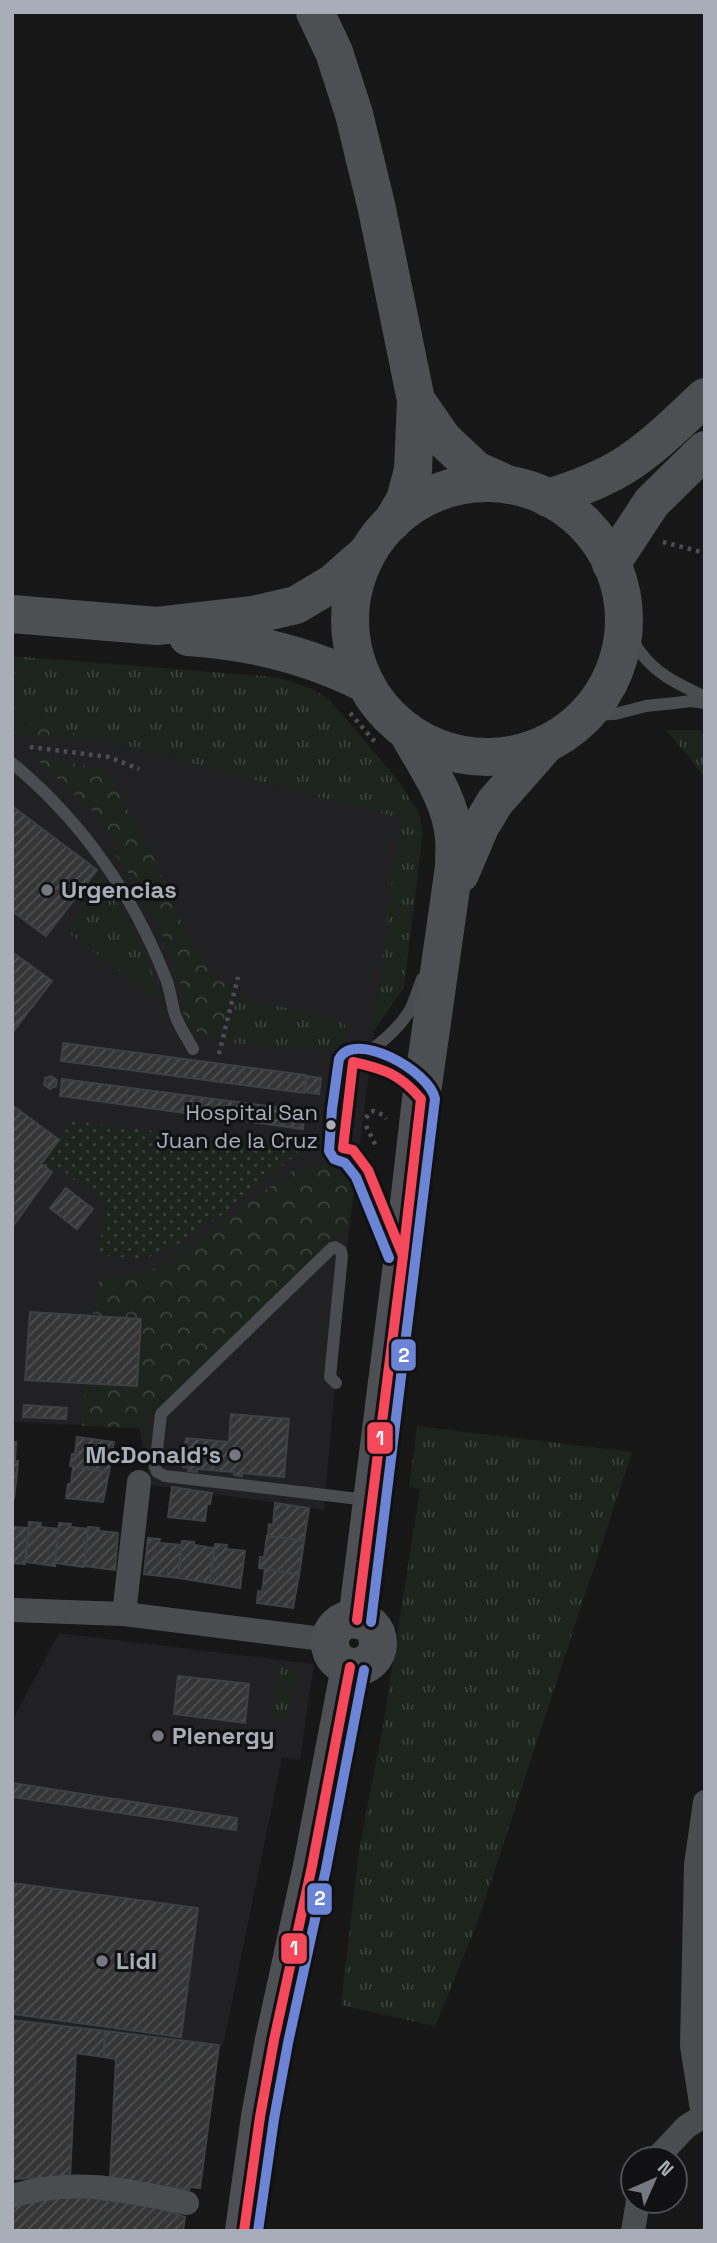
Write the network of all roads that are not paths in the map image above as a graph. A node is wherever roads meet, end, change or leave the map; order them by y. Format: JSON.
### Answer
{"nodes":[{"id":1,"x":316,"y":12,"type":"edge"},
{"id":2,"x":705,"y":397,"type":"edge"},
{"id":3,"x":416,"y":400,"type":"junction"},
{"id":4,"x":705,"y":450,"type":"edge"},
{"id":5,"x":511,"y":486,"type":"junction"},
{"id":6,"x":548,"y":498,"type":"junction"},
{"id":7,"x":392,"y":522,"type":"junction"},
{"id":8,"x":621,"y":549,"type":"junction"},
{"id":9,"x":368,"y":552,"type":"junction"},
{"id":10,"x":12,"y":614,"type":"edge"},
{"id":11,"x":624,"y":618,"type":"junction"},
{"id":12,"x":157,"y":626,"type":"junction"},
{"id":13,"x":357,"y":697,"type":"junction"},
{"id":14,"x":705,"y":697,"type":"edge"},
{"id":15,"x":705,"y":703,"type":"edge"},
{"id":16,"x":586,"y":715,"type":"junction"},
{"id":17,"x":395,"y":742,"type":"junction"},
{"id":18,"x":546,"y":744,"type":"junction"},
{"id":19,"x":12,"y":763,"type":"edge"},
{"id":20,"x":448,"y":910,"type":"junction"},
{"id":21,"x":193,"y":1049,"type":"dead end"},
{"id":22,"x":353,"y":1062,"type":"junction"},
{"id":23,"x":421,"y":1099,"type":"junction"},
{"id":24,"x":403,"y":1256,"type":"junction"},
{"id":25,"x":336,"y":1383,"type":"dead end"},
{"id":26,"x":139,"y":1482,"type":"dead end"},
{"id":27,"x":372,"y":1501,"type":"junction"},
{"id":28,"x":12,"y":1610,"type":"edge"},
{"id":29,"x":124,"y":1614,"type":"junction"},
{"id":30,"x":345,"y":1642,"type":"junction"},
{"id":31,"x":705,"y":1802,"type":"edge"},
{"id":32,"x":704,"y":2115,"type":"edge"},
{"id":33,"x":669,"y":2145,"type":"edge"},
{"id":34,"x":12,"y":2196,"type":"edge"},
{"id":35,"x":187,"y":2203,"type":"dead end"},
{"id":36,"x":244,"y":2231,"type":"edge"}],
"edges":[{"from":1,"to":3,"type":"main road"},
{"from":2,"to":6,"type":"main road"},
{"from":3,"to":5,"type":"main road"},
{"from":3,"to":7,"type":"main road"},
{"from":4,"to":8,"type":"main road"},
{"from":5,"to":6,"type":"main road"},
{"from":5,"to":7,"type":"main road"},
{"from":6,"to":8,"type":"main road"},
{"from":7,"to":9,"type":"main road"},
{"from":8,"to":11,"type":"main road"},
{"from":9,"to":12,"type":"main road"},
{"from":9,"to":13,"type":"main road"},
{"from":10,"to":12,"type":"main road"},
{"from":11,"to":14,"type":"lane"},
{"from":11,"to":16,"type":"main road"},
{"from":12,"to":13,"type":"main road"},
{"from":13,"to":17,"type":"main road"},
{"from":15,"to":16,"type":"lane"},
{"from":16,"to":18,"type":"main road"},
{"from":17,"to":18,"type":"main road"},
{"from":17,"to":20,"type":"main road"},
{"from":18,"to":20,"type":"main road"},
{"from":19,"to":21,"type":"lane"},
{"from":20,"to":22,"type":"lane"},
{"from":20,"to":23,"type":"main road"},
{"from":22,"to":23,"type":"lane"},
{"from":22,"to":24,"type":"lane"},
{"from":23,"to":24,"type":"main road"},
{"from":24,"to":27,"type":"main road"},
{"from":25,"to":27,"type":"lane"},
{"from":26,"to":29,"type":"street"},
{"from":27,"to":30,"type":"main road"},
{"from":28,"to":29,"type":"street"},
{"from":29,"to":30,"type":"street"},
{"from":30,"to":36,"type":"main road"},
{"from":31,"to":32,"type":"street"},
{"from":32,"to":33,"type":"street"},
{"from":34,"to":35,"type":"street"}]}
